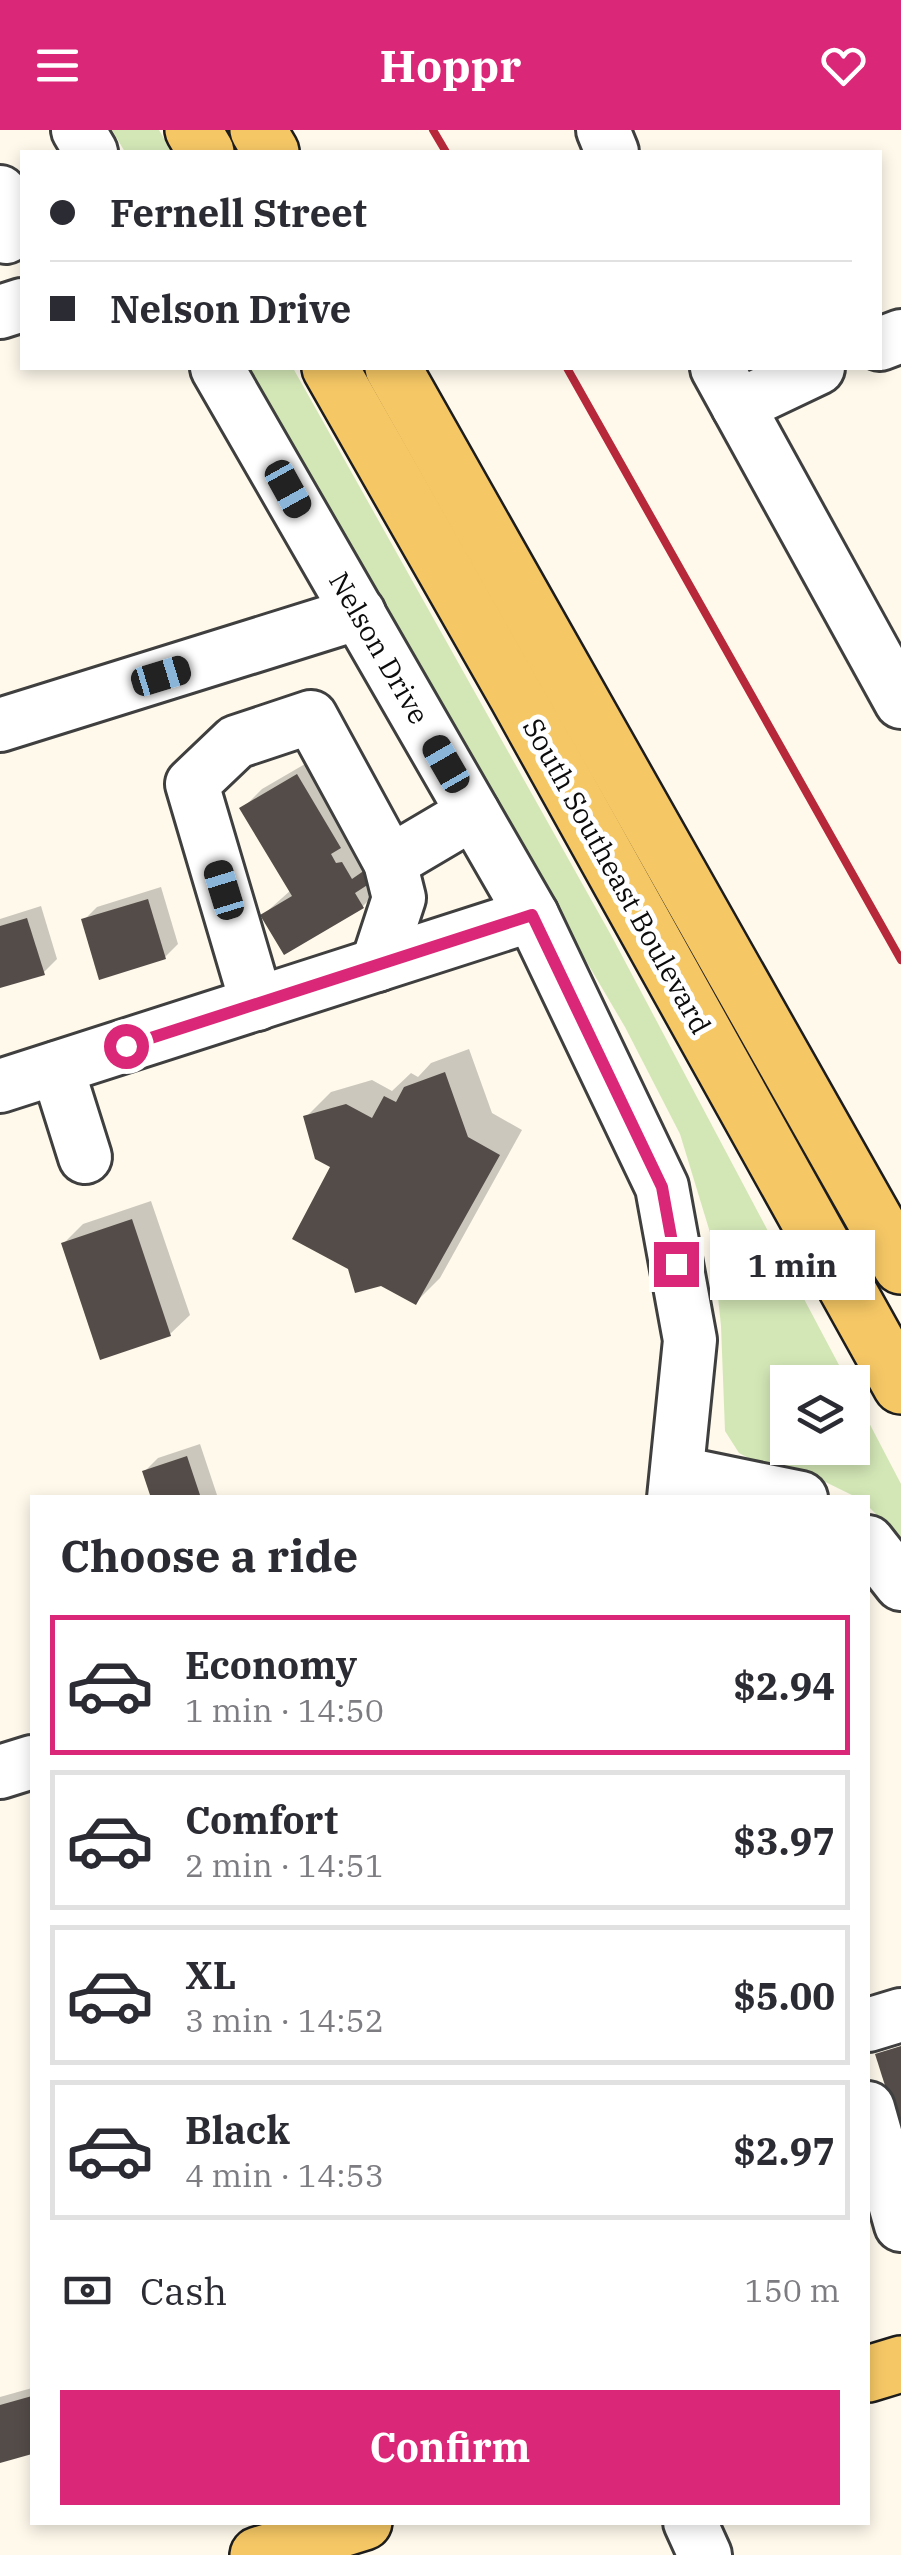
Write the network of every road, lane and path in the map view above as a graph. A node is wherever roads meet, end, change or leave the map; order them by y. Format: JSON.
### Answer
{"nodes":[{"id":1,"x":219,"y":370,"type":"edge"},
{"id":2,"x":331,"y":370,"type":"edge"},
{"id":3,"x":394,"y":370,"type":"edge"},
{"id":4,"x":809,"y":370,"type":"edge"},
{"id":5,"x":728,"y":387,"type":"edge"},
{"id":6,"x":359,"y":613,"type":"junction"},
{"id":7,"x":901,"y":702,"type":"edge"},
{"id":8,"x":0,"y":725,"type":"edge"},
{"id":9,"x":473,"y":813,"type":"junction"},
{"id":10,"x":390,"y":862,"type":"junction"},
{"id":11,"x":532,"y":915,"type":"junction"},
{"id":12,"x":378,"y":965,"type":"junction"},
{"id":13,"x":257,"y":1004,"type":"junction"},
{"id":14,"x":57,"y":1068,"type":"junction"},
{"id":15,"x":0,"y":1086,"type":"edge"},
{"id":16,"x":86,"y":1157,"type":"dead end"},
{"id":17,"x":901,"y":1266,"type":"edge"},
{"id":18,"x":901,"y":1386,"type":"edge"},
{"id":19,"x":676,"y":1485,"type":"edge"},
{"id":20,"x":772,"y":1495,"type":"edge"},
{"id":21,"x":870,"y":1545,"type":"edge"},
{"id":22,"x":901,"y":1584,"type":"edge"},
{"id":23,"x":30,"y":1763,"type":"edge"},
{"id":24,"x":0,"y":1772,"type":"edge"},
{"id":25,"x":901,"y":2015,"type":"edge"},
{"id":26,"x":870,"y":2024,"type":"edge"},
{"id":27,"x":870,"y":2115,"type":"edge"},
{"id":28,"x":901,"y":2225,"type":"edge"},
{"id":29,"x":901,"y":2364,"type":"edge"},
{"id":30,"x":870,"y":2373,"type":"edge"},
{"id":31,"x":354,"y":2525,"type":"edge"},
{"id":32,"x":691,"y":2525,"type":"edge"},
{"id":33,"x":258,"y":2555,"type":"edge"},
{"id":34,"x":705,"y":2555,"type":"edge"}],
"edges":[{"from":1,"to":6,"type":"street","name":"Nelson Drive"},
{"from":2,"to":18,"type":"main road","name":"South Southeast Boulevard"},
{"from":3,"to":17,"type":"main road","name":"South Southeast Boulevard"},
{"from":4,"to":5,"type":"street"},
{"from":5,"to":7,"type":"street"},
{"from":6,"to":8,"type":"street"},
{"from":6,"to":9,"type":"street","name":"Nelson Drive"},
{"from":9,"to":10,"type":"street"},
{"from":9,"to":11,"type":"street","name":"Nelson Drive"},
{"from":10,"to":12,"type":"street"},
{"from":10,"to":13,"type":"street"},
{"from":11,"to":12,"type":"street"},
{"from":11,"to":19,"type":"street","name":"Nelson Drive"},
{"from":12,"to":13,"type":"street"},
{"from":13,"to":14,"type":"street"},
{"from":14,"to":15,"type":"street"},
{"from":14,"to":16,"type":"street"},
{"from":19,"to":20,"type":"street"},
{"from":21,"to":22,"type":"street"},
{"from":23,"to":24,"type":"street"},
{"from":25,"to":26,"type":"street"},
{"from":27,"to":28,"type":"street"},
{"from":29,"to":30,"type":"main road"},
{"from":31,"to":33,"type":"main road"},
{"from":32,"to":34,"type":"street"}]}
